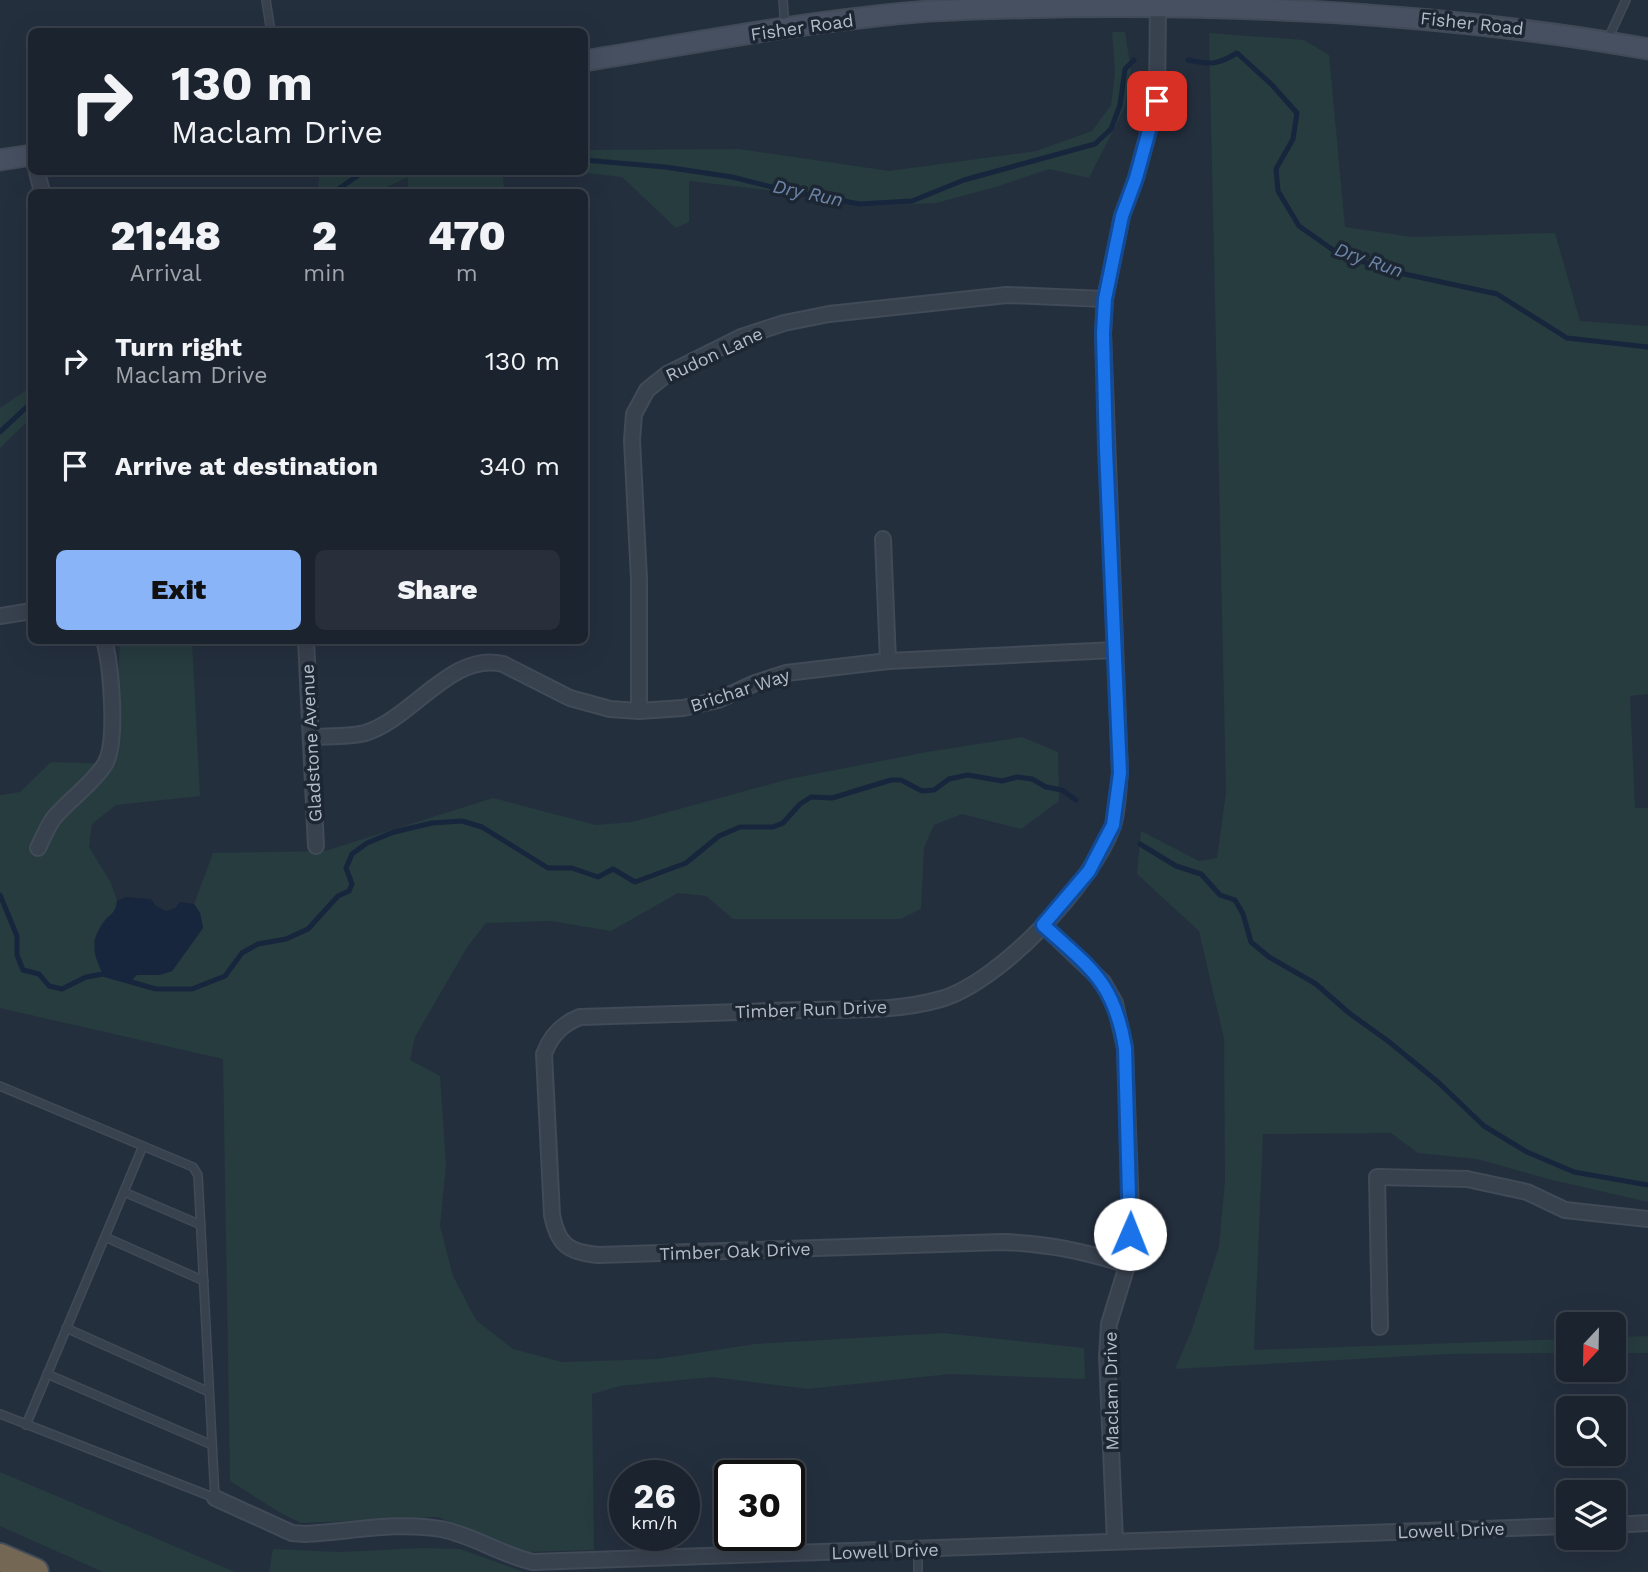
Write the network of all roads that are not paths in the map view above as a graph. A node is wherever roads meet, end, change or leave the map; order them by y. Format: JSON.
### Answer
{"nodes":[{"id":1,"x":266,"y":0,"type":"edge"},
{"id":2,"x":783,"y":0,"type":"edge"},
{"id":3,"x":1626,"y":0,"type":"edge"},
{"id":4,"x":1158,"y":3,"type":"junction"},
{"id":5,"x":270,"y":28,"type":"edge"},
{"id":6,"x":785,"y":28,"type":"junction"},
{"id":7,"x":1606,"y":41,"type":"junction"},
{"id":8,"x":1648,"y":49,"type":"edge"},
{"id":9,"x":588,"y":60,"type":"edge"},
{"id":10,"x":28,"y":156,"type":"edge"},
{"id":11,"x":0,"y":160,"type":"edge"},
{"id":12,"x":1105,"y":299,"type":"junction"},
{"id":13,"x":883,"y":539,"type":"dead end"},
{"id":14,"x":28,"y":612,"type":"edge"},
{"id":15,"x":0,"y":616,"type":"edge"},
{"id":16,"x":105,"y":644,"type":"edge"},
{"id":17,"x":306,"y":644,"type":"edge"},
{"id":18,"x":1115,"y":650,"type":"junction"},
{"id":19,"x":888,"y":661,"type":"junction"},
{"id":20,"x":639,"y":711,"type":"junction"},
{"id":21,"x":311,"y":737,"type":"junction"},
{"id":22,"x":316,"y":846,"type":"dead end"},
{"id":23,"x":38,"y":848,"type":"dead end"},
{"id":24,"x":1043,"y":925,"type":"junction"},
{"id":25,"x":558,"y":1030,"type":"joint"},
{"id":26,"x":0,"y":1086,"type":"edge"},
{"id":27,"x":143,"y":1146,"type":"junction"},
{"id":28,"x":124,"y":1192,"type":"junction"},
{"id":29,"x":1648,"y":1219,"type":"edge"},
{"id":30,"x":201,"y":1225,"type":"junction"},
{"id":31,"x":105,"y":1237,"type":"junction"},
{"id":32,"x":1128,"y":1265,"type":"junction"},
{"id":33,"x":204,"y":1281,"type":"junction"},
{"id":34,"x":1380,"y":1327,"type":"dead end"},
{"id":35,"x":66,"y":1328,"type":"junction"},
{"id":36,"x":47,"y":1374,"type":"junction"},
{"id":37,"x":209,"y":1392,"type":"junction"},
{"id":38,"x":0,"y":1414,"type":"edge"},
{"id":39,"x":26,"y":1425,"type":"junction"},
{"id":40,"x":212,"y":1445,"type":"junction"},
{"id":41,"x":215,"y":1499,"type":"junction"},
{"id":42,"x":1648,"y":1523,"type":"edge"},
{"id":43,"x":1626,"y":1524,"type":"edge"},
{"id":44,"x":1556,"y":1526,"type":"edge"},
{"id":45,"x":1115,"y":1541,"type":"junction"},
{"id":46,"x":918,"y":1549,"type":"junction"},
{"id":47,"x":0,"y":1557,"type":"edge"},
{"id":48,"x":35,"y":1572,"type":"edge"},
{"id":49,"x":918,"y":1572,"type":"edge"}],
"edges":[{"from":1,"to":5,"type":"lane"},
{"from":2,"to":6,"type":"lane"},
{"from":3,"to":7,"type":"lane"},
{"from":4,"to":6,"type":"main road","name":"Fisher Road"},
{"from":4,"to":7,"type":"main road","name":"Fisher Road"},
{"from":4,"to":12,"type":"street"},
{"from":6,"to":9,"type":"main road","name":"Fisher Road"},
{"from":7,"to":8,"type":"main road","name":"Fisher Road"},
{"from":10,"to":11,"type":"main road"},
{"from":12,"to":18,"type":"street"},
{"from":12,"to":20,"type":"street","name":"Rudon Lane"},
{"from":13,"to":19,"type":"street"},
{"from":14,"to":15,"type":"street"},
{"from":16,"to":23,"type":"street"},
{"from":17,"to":21,"type":"street","name":"Gladstone Avenue"},
{"from":18,"to":19,"type":"street","name":"Brichar Way"},
{"from":18,"to":24,"type":"street"},
{"from":19,"to":20,"type":"street","name":"Brichar Way"},
{"from":20,"to":21,"type":"street","name":"Brichar Way"},
{"from":21,"to":22,"type":"street","name":"Gladstone Avenue"},
{"from":24,"to":25,"type":"street","name":"Timber Run Drive"},
{"from":24,"to":32,"type":"street","name":"Maclam Drive"},
{"from":25,"to":32,"type":"street","name":"Timber Oak Drive"},
{"from":26,"to":27,"type":"lane"},
{"from":27,"to":28,"type":"lane"},
{"from":27,"to":30,"type":"lane"},
{"from":28,"to":30,"type":"lane"},
{"from":28,"to":31,"type":"lane"},
{"from":29,"to":34,"type":"street"},
{"from":30,"to":33,"type":"lane"},
{"from":31,"to":33,"type":"lane"},
{"from":31,"to":35,"type":"lane"},
{"from":32,"to":45,"type":"street","name":"Maclam Drive"},
{"from":33,"to":37,"type":"lane"},
{"from":35,"to":36,"type":"lane"},
{"from":35,"to":37,"type":"lane"},
{"from":36,"to":39,"type":"lane"},
{"from":36,"to":40,"type":"lane"},
{"from":37,"to":40,"type":"lane"},
{"from":38,"to":39,"type":"lane"},
{"from":39,"to":41,"type":"lane"},
{"from":40,"to":41,"type":"lane"},
{"from":41,"to":46,"type":"street","name":"Lowell Drive"},
{"from":42,"to":43,"type":"street"},
{"from":44,"to":45,"type":"street","name":"Lowell Drive"},
{"from":45,"to":46,"type":"street","name":"Lowell Drive"},
{"from":46,"to":49,"type":"lane"},
{"from":47,"to":48,"type":"highway"}]}
